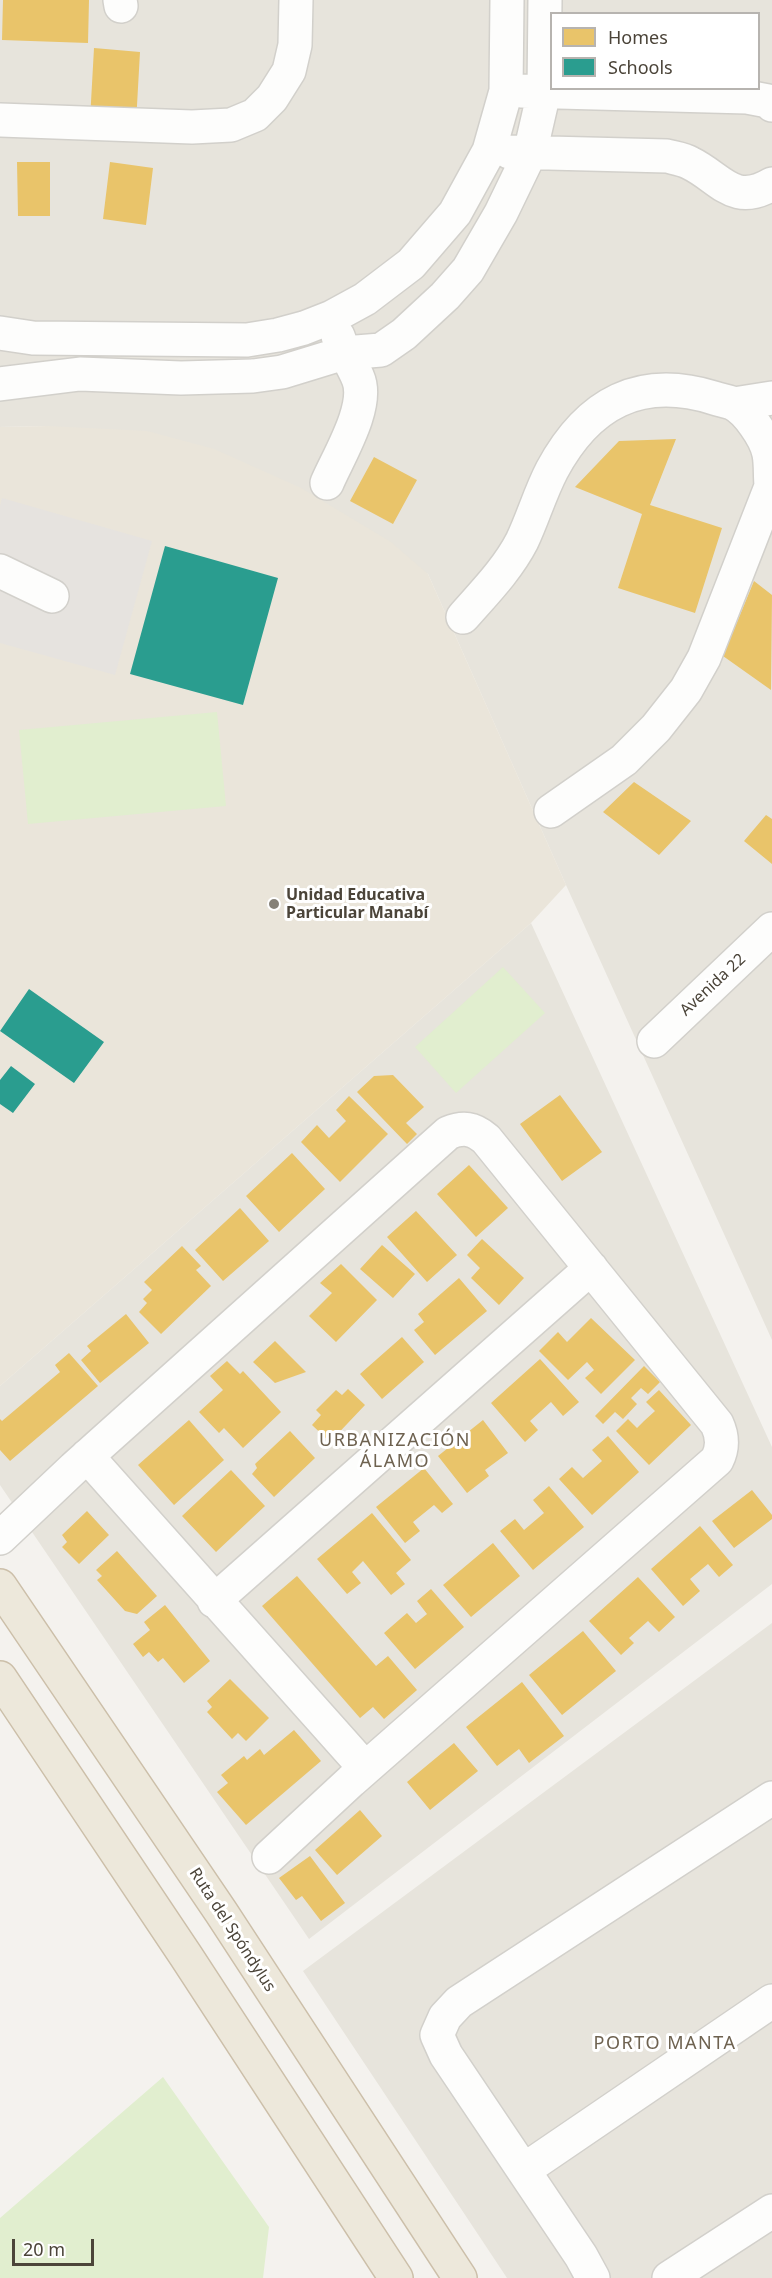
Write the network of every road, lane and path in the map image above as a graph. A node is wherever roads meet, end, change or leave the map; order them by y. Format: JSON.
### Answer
{"nodes":[{"id":1,"x":296,"y":0,"type":"edge"},
{"id":2,"x":507,"y":0,"type":"edge"},
{"id":3,"x":545,"y":0,"type":"edge"},
{"id":4,"x":506,"y":91,"type":"junction"},
{"id":5,"x":544,"y":92,"type":"junction"},
{"id":6,"x":772,"y":105,"type":"edge"},
{"id":7,"x":0,"y":120,"type":"edge"},
{"id":8,"x":489,"y":151,"type":"junction"},
{"id":9,"x":530,"y":153,"type":"junction"},
{"id":10,"x":772,"y":184,"type":"edge"},
{"id":11,"x":332,"y":317,"type":"junction"},
{"id":12,"x":0,"y":333,"type":"edge"},
{"id":13,"x":179,"y":339,"type":"junction"},
{"id":14,"x":344,"y":353,"type":"junction"},
{"id":15,"x":181,"y":378,"type":"junction"},
{"id":16,"x":0,"y":384,"type":"edge"},
{"id":17,"x":772,"y":398,"type":"edge"},
{"id":18,"x":734,"y":404,"type":"junction"},
{"id":19,"x":327,"y":483,"type":"dead end"},
{"id":20,"x":772,"y":485,"type":"edge"},
{"id":21,"x":765,"y":529,"type":"edge"},
{"id":22,"x":0,"y":571,"type":"edge"},
{"id":23,"x":52,"y":596,"type":"dead end"},
{"id":24,"x":463,"y":617,"type":"dead end"},
{"id":25,"x":551,"y":811,"type":"dead end"},
{"id":26,"x":772,"y":929,"type":"edge"},
{"id":27,"x":654,"y":1041,"type":"dead end"},
{"id":28,"x":591,"y":1268,"type":"junction"},
{"id":29,"x":87,"y":1456,"type":"junction"},
{"id":30,"x":0,"y":1538,"type":"edge"},
{"id":31,"x":0,"y":1586,"type":"edge"},
{"id":32,"x":214,"y":1601,"type":"junction"},
{"id":33,"x":0,"y":1678,"type":"edge"},
{"id":34,"x":365,"y":1768,"type":"junction"},
{"id":35,"x":772,"y":1798,"type":"edge"},
{"id":36,"x":269,"y":1857,"type":"dead end"},
{"id":37,"x":772,"y":2001,"type":"edge"},
{"id":38,"x":524,"y":2170,"type":"junction"},
{"id":39,"x":772,"y":2211,"type":"edge"},
{"id":40,"x":396,"y":2278,"type":"edge"},
{"id":41,"x":460,"y":2278,"type":"edge"},
{"id":42,"x":593,"y":2278,"type":"edge"},
{"id":43,"x":669,"y":2278,"type":"edge"}],
"edges":[{"from":1,"to":7,"type":"street"},
{"from":2,"to":4,"type":"street"},
{"from":3,"to":5,"type":"street"},
{"from":4,"to":5,"type":"street"},
{"from":4,"to":8,"type":"street"},
{"from":5,"to":6,"type":"street"},
{"from":5,"to":9,"type":"street"},
{"from":8,"to":9,"type":"street"},
{"from":8,"to":11,"type":"street"},
{"from":9,"to":10,"type":"street"},
{"from":9,"to":14,"type":"street"},
{"from":11,"to":13,"type":"street"},
{"from":11,"to":14,"type":"street"},
{"from":12,"to":13,"type":"street"},
{"from":13,"to":15,"type":"street"},
{"from":14,"to":15,"type":"street"},
{"from":14,"to":19,"type":"street"},
{"from":15,"to":16,"type":"street"},
{"from":17,"to":18,"type":"street"},
{"from":18,"to":20,"type":"street"},
{"from":18,"to":24,"type":"street"},
{"from":20,"to":21,"type":"street"},
{"from":21,"to":25,"type":"street"},
{"from":22,"to":23,"type":"street"},
{"from":26,"to":27,"type":"street","name":"Avenida 22"},
{"from":28,"to":29,"type":"street"},
{"from":28,"to":32,"type":"street"},
{"from":28,"to":34,"type":"street"},
{"from":29,"to":30,"type":"street"},
{"from":29,"to":32,"type":"street"},
{"from":31,"to":41,"type":"highway","name":"Ruta del Spóndylus"},
{"from":32,"to":34,"type":"street"},
{"from":33,"to":40,"type":"highway"},
{"from":34,"to":36,"type":"street"},
{"from":35,"to":38,"type":"street"},
{"from":37,"to":38,"type":"street"},
{"from":38,"to":42,"type":"street"},
{"from":39,"to":43,"type":"street"}]}
